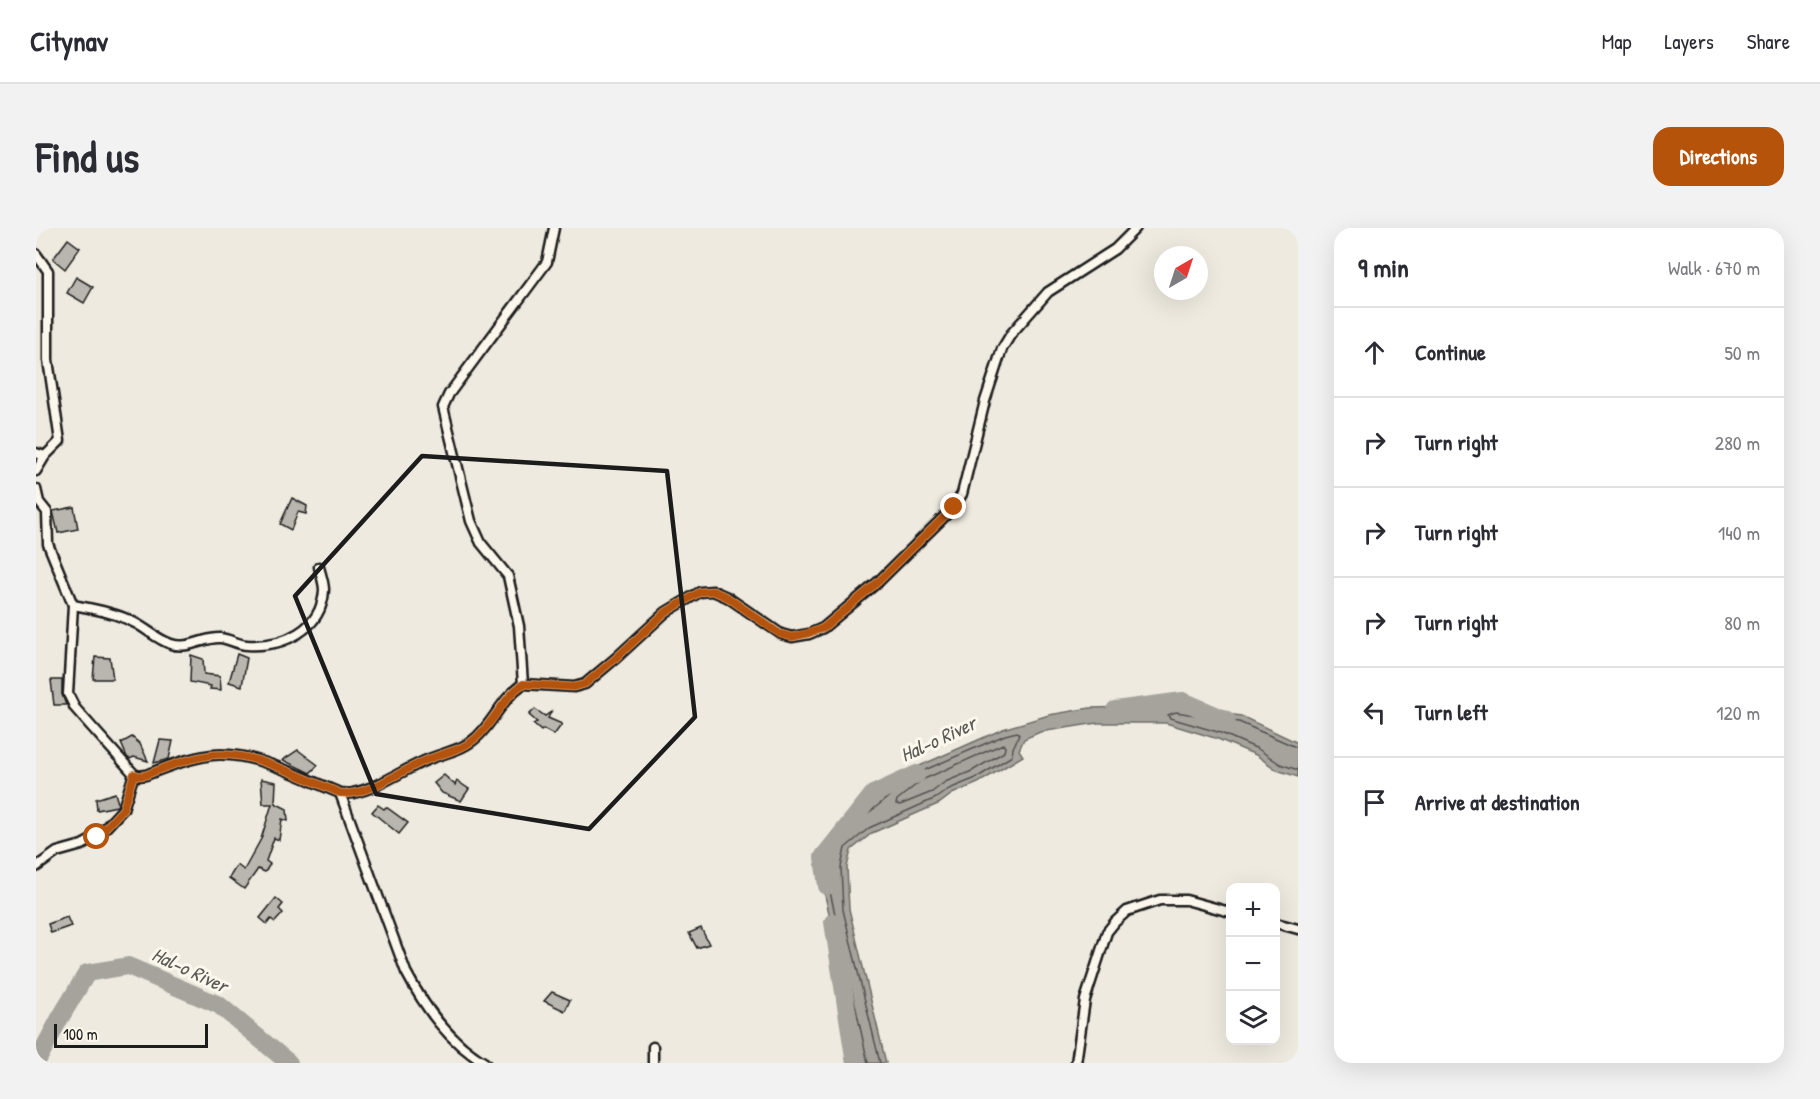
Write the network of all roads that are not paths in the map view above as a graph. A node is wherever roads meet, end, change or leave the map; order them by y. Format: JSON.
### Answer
{"nodes":[{"id":1,"x":554,"y":228,"type":"edge"},
{"id":2,"x":1136,"y":228,"type":"edge"},
{"id":3,"x":36,"y":254,"type":"edge"},
{"id":4,"x":40,"y":454,"type":"edge"},
{"id":5,"x":36,"y":471,"type":"edge"},
{"id":6,"x":36,"y":489,"type":"edge"},
{"id":7,"x":319,"y":567,"type":"dead end"},
{"id":8,"x":73,"y":605,"type":"junction"},
{"id":9,"x":523,"y":684,"type":"junction"},
{"id":10,"x":134,"y":774,"type":"junction"},
{"id":11,"x":340,"y":793,"type":"junction"},
{"id":12,"x":36,"y":867,"type":"edge"},
{"id":13,"x":1226,"y":911,"type":"edge"},
{"id":14,"x":1280,"y":924,"type":"edge"},
{"id":15,"x":1298,"y":929,"type":"edge"},
{"id":16,"x":653,"y":1047,"type":"dead end"},
{"id":17,"x":485,"y":1063,"type":"edge"},
{"id":18,"x":652,"y":1063,"type":"edge"},
{"id":19,"x":1076,"y":1063,"type":"edge"}],
"edges":[{"from":1,"to":9,"type":"street"},
{"from":2,"to":9,"type":"street"},
{"from":3,"to":4,"type":"street"},
{"from":4,"to":5,"type":"street"},
{"from":6,"to":8,"type":"street"},
{"from":7,"to":8,"type":"street"},
{"from":8,"to":10,"type":"street"},
{"from":9,"to":11,"type":"street"},
{"from":10,"to":11,"type":"street"},
{"from":10,"to":12,"type":"street"},
{"from":11,"to":17,"type":"street"},
{"from":13,"to":19,"type":"street"},
{"from":14,"to":15,"type":"street"},
{"from":16,"to":18,"type":"street"}]}
